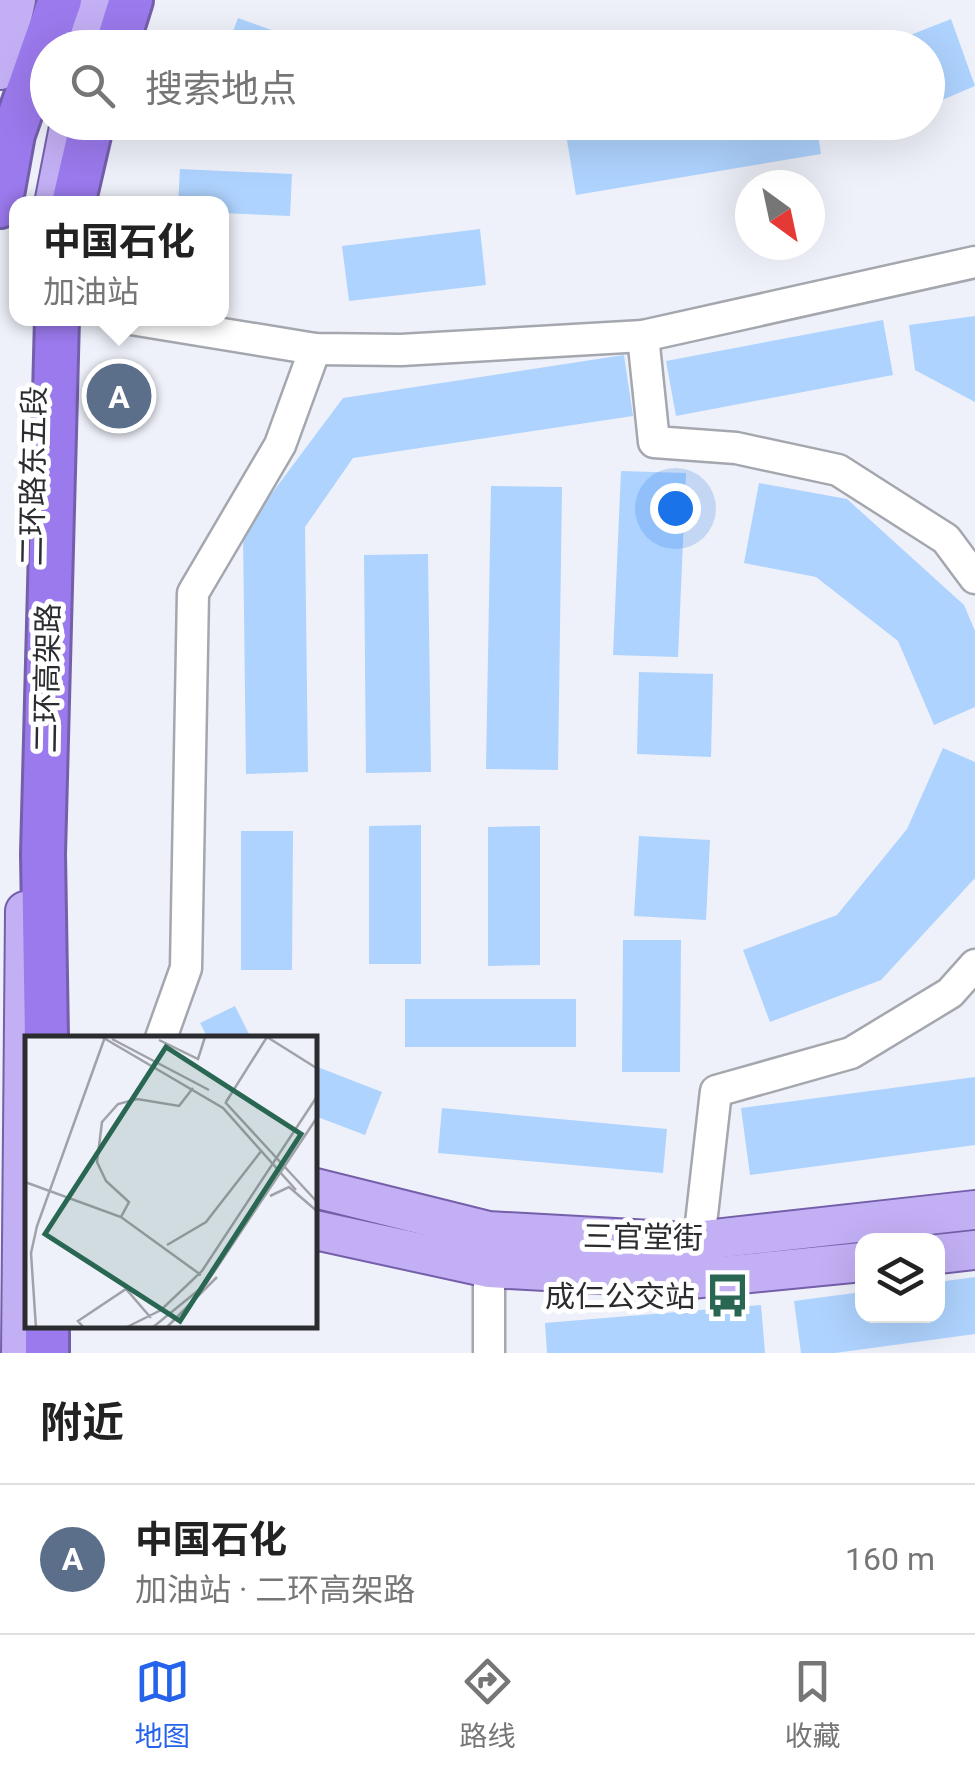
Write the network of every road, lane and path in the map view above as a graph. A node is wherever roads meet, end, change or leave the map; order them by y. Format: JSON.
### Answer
{"nodes":[{"id":1,"x":16,"y":0,"type":"edge"},
{"id":2,"x":60,"y":0,"type":"edge"},
{"id":3,"x":98,"y":0,"type":"edge"},
{"id":4,"x":131,"y":0,"type":"edge"},
{"id":5,"x":49,"y":30,"type":"edge"},
{"id":6,"x":91,"y":30,"type":"edge"},
{"id":7,"x":122,"y":30,"type":"edge"},
{"id":8,"x":0,"y":70,"type":"edge"},
{"id":9,"x":30,"y":86,"type":"edge"},
{"id":10,"x":66,"y":140,"type":"edge"},
{"id":11,"x":88,"y":140,"type":"edge"},
{"id":12,"x":56,"y":196,"type":"edge"},
{"id":13,"x":76,"y":196,"type":"edge"},
{"id":14,"x":0,"y":206,"type":"edge"},
{"id":15,"x":975,"y":262,"type":"edge"},
{"id":16,"x":37,"y":326,"type":"edge"},
{"id":17,"x":57,"y":326,"type":"edge"},
{"id":18,"x":173,"y":326,"type":"edge"},
{"id":19,"x":643,"y":336,"type":"junction"},
{"id":20,"x":315,"y":349,"type":"junction"},
{"id":21,"x":975,"y":578,"type":"edge"},
{"id":22,"x":975,"y":965,"type":"edge"},
{"id":23,"x":46,"y":1036,"type":"edge"},
{"id":24,"x":162,"y":1036,"type":"edge"},
{"id":25,"x":16,"y":1114,"type":"edge"},
{"id":26,"x":16,"y":1163,"type":"edge"},
{"id":27,"x":318,"y":1189,"type":"edge"},
{"id":28,"x":975,"y":1210,"type":"edge"},
{"id":29,"x":318,"y":1231,"type":"edge"},
{"id":30,"x":700,"y":1241,"type":"junction"},
{"id":31,"x":975,"y":1250,"type":"edge"},
{"id":32,"x":945,"y":1253,"type":"edge"},
{"id":33,"x":855,"y":1263,"type":"edge"},
{"id":34,"x":489,"y":1268,"type":"junction"},
{"id":35,"x":21,"y":1353,"type":"edge"},
{"id":36,"x":489,"y":1353,"type":"edge"}],
"edges":[{"from":1,"to":8,"type":"main road"},
{"from":2,"to":5,"type":"highway"},
{"from":3,"to":6,"type":"main road"},
{"from":4,"to":7,"type":"highway"},
{"from":9,"to":14,"type":"highway"},
{"from":10,"to":12,"type":"main road"},
{"from":11,"to":13,"type":"highway"},
{"from":15,"to":19,"type":"street"},
{"from":16,"to":25,"type":"main road","name":"二环路东五段"},
{"from":17,"to":23,"type":"highway","name":"二环高架路"},
{"from":18,"to":20,"type":"street"},
{"from":19,"to":20,"type":"street"},
{"from":19,"to":21,"type":"street"},
{"from":20,"to":24,"type":"street"},
{"from":22,"to":30,"type":"street"},
{"from":25,"to":26,"type":"main road","name":"二环路东五段"},
{"from":26,"to":35,"type":"main road","name":"二环路东五段"},
{"from":27,"to":30,"type":"main road","name":"三官堂街"},
{"from":28,"to":30,"type":"main road","name":"三官堂街"},
{"from":29,"to":34,"type":"main road","name":"三官堂街"},
{"from":31,"to":32,"type":"main road"},
{"from":33,"to":34,"type":"main road","name":"三官堂街"},
{"from":34,"to":36,"type":"street"}]}
